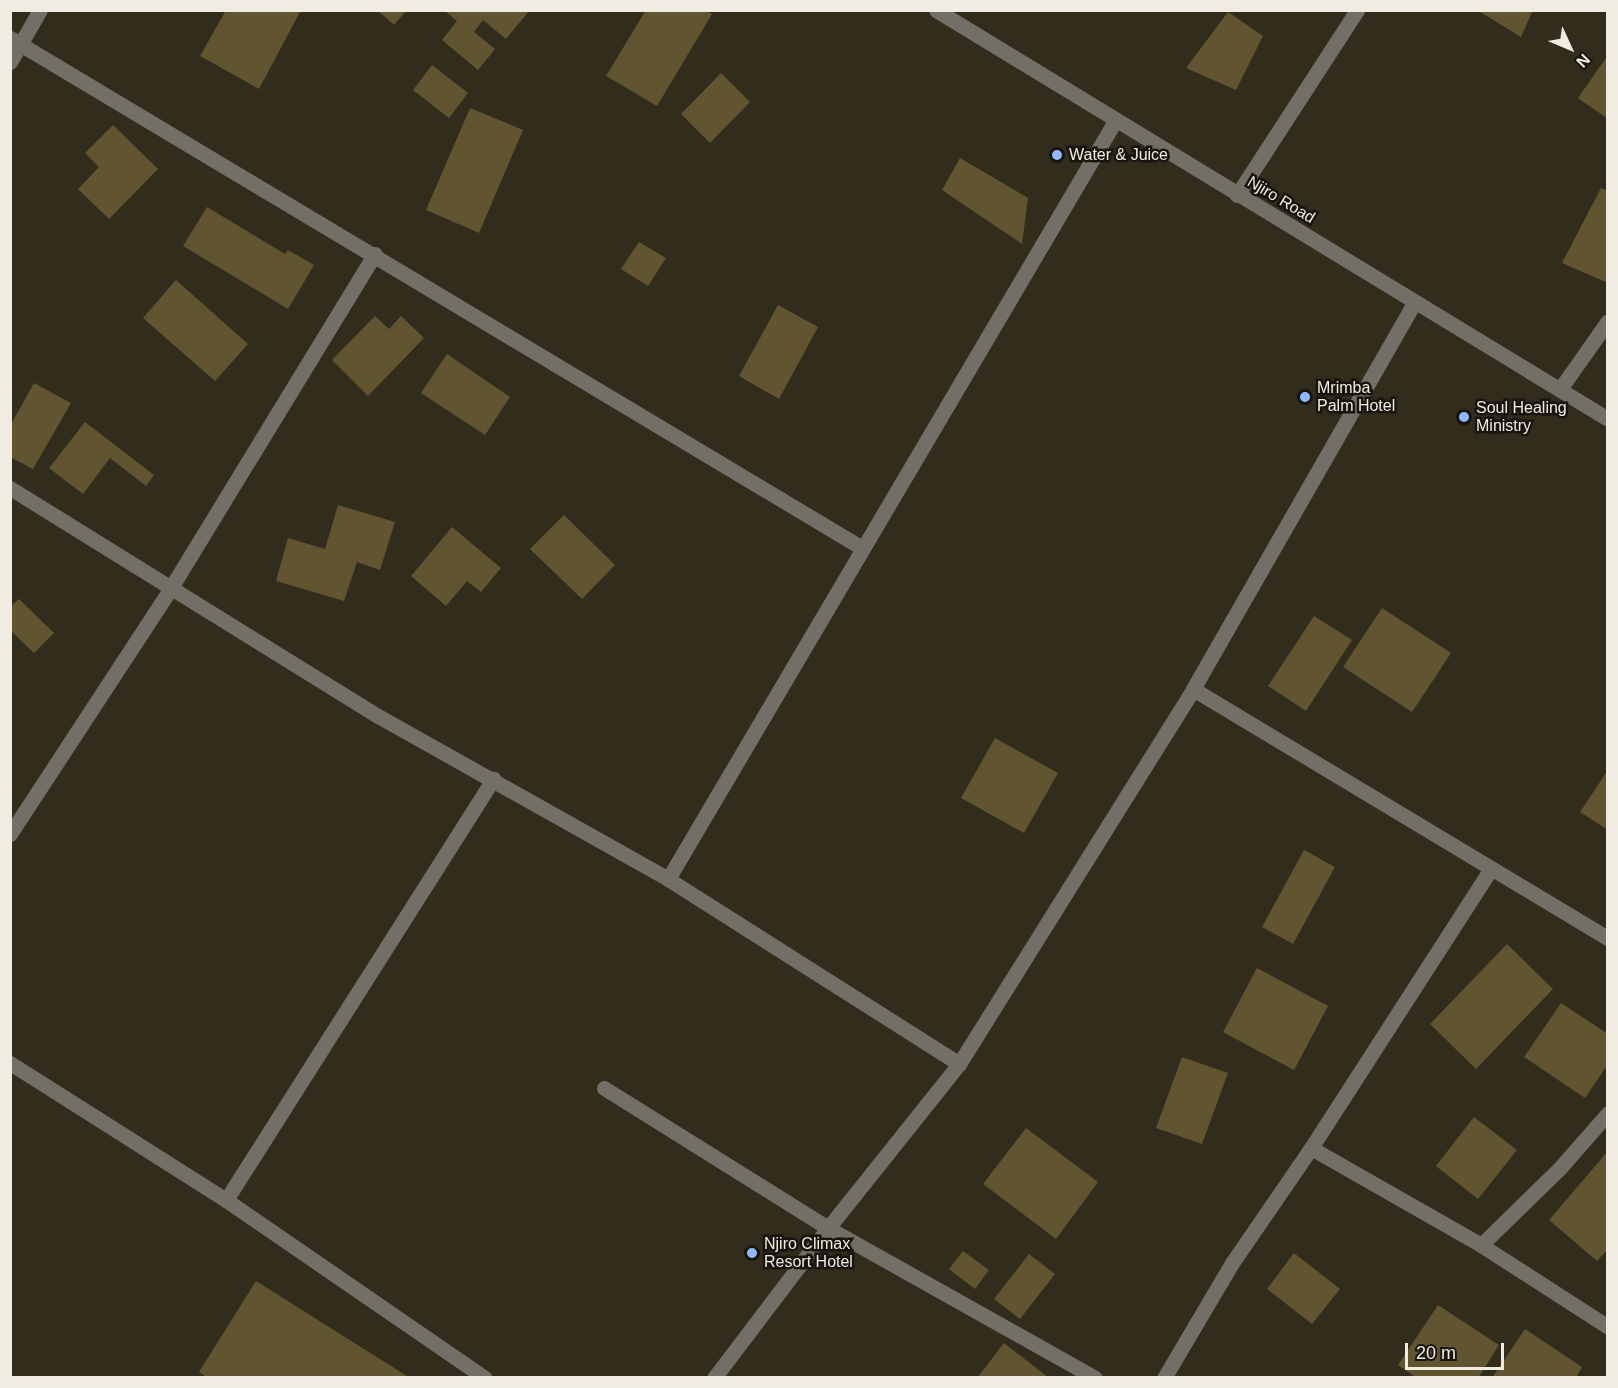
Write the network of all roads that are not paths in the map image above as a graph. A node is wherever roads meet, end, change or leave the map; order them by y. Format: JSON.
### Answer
{"nodes":[{"id":1,"x":40,"y":10,"type":"edge"},
{"id":2,"x":936,"y":10,"type":"edge"},
{"id":3,"x":1357,"y":10,"type":"edge"},
{"id":4,"x":16,"y":40,"type":"edge"},
{"id":5,"x":10,"y":62,"type":"edge"},
{"id":6,"x":1115,"y":121,"type":"junction"},
{"id":7,"x":1237,"y":195,"type":"junction"},
{"id":8,"x":375,"y":254,"type":"junction"},
{"id":9,"x":1415,"y":302,"type":"junction"},
{"id":10,"x":1608,"y":321,"type":"edge"},
{"id":11,"x":1560,"y":388,"type":"junction"},
{"id":12,"x":1608,"y":419,"type":"edge"},
{"id":13,"x":10,"y":488,"type":"edge"},
{"id":14,"x":862,"y":548,"type":"junction"},
{"id":15,"x":172,"y":586,"type":"junction"},
{"id":16,"x":1193,"y":689,"type":"junction"},
{"id":17,"x":493,"y":779,"type":"junction"},
{"id":18,"x":10,"y":834,"type":"edge"},
{"id":19,"x":1491,"y":869,"type":"junction"},
{"id":20,"x":668,"y":879,"type":"junction"},
{"id":21,"x":1608,"y":938,"type":"edge"},
{"id":22,"x":10,"y":1063,"type":"edge"},
{"id":23,"x":959,"y":1064,"type":"junction"},
{"id":24,"x":604,"y":1088,"type":"dead end"},
{"id":25,"x":1608,"y":1113,"type":"edge"},
{"id":26,"x":1311,"y":1148,"type":"junction"},
{"id":27,"x":226,"y":1200,"type":"junction"},
{"id":28,"x":828,"y":1228,"type":"junction"},
{"id":29,"x":1481,"y":1245,"type":"junction"},
{"id":30,"x":1608,"y":1327,"type":"edge"},
{"id":31,"x":485,"y":1377,"type":"edge"},
{"id":32,"x":714,"y":1377,"type":"edge"},
{"id":33,"x":1095,"y":1377,"type":"edge"},
{"id":34,"x":1164,"y":1377,"type":"edge"}],
"edges":[{"from":1,"to":4,"type":"street"},
{"from":2,"to":6,"type":"street","name":"Njiro Road"},
{"from":3,"to":7,"type":"street"},
{"from":4,"to":5,"type":"street"},
{"from":4,"to":8,"type":"street"},
{"from":6,"to":7,"type":"street","name":"Njiro Road"},
{"from":6,"to":14,"type":"street"},
{"from":7,"to":9,"type":"street","name":"Njiro Road"},
{"from":8,"to":14,"type":"street"},
{"from":8,"to":15,"type":"street"},
{"from":9,"to":11,"type":"street","name":"Njiro Road"},
{"from":9,"to":16,"type":"street"},
{"from":10,"to":11,"type":"street"},
{"from":11,"to":12,"type":"street","name":"Njiro Road"},
{"from":13,"to":15,"type":"street"},
{"from":14,"to":20,"type":"street"},
{"from":15,"to":17,"type":"street"},
{"from":15,"to":18,"type":"street"},
{"from":16,"to":19,"type":"street"},
{"from":16,"to":23,"type":"street"},
{"from":17,"to":20,"type":"street"},
{"from":17,"to":27,"type":"street"},
{"from":19,"to":21,"type":"street"},
{"from":19,"to":26,"type":"street"},
{"from":20,"to":23,"type":"street"},
{"from":22,"to":27,"type":"street"},
{"from":23,"to":28,"type":"street"},
{"from":24,"to":28,"type":"street"},
{"from":25,"to":29,"type":"street"},
{"from":26,"to":29,"type":"street"},
{"from":26,"to":34,"type":"street"},
{"from":27,"to":31,"type":"street"},
{"from":28,"to":32,"type":"street"},
{"from":28,"to":33,"type":"street"},
{"from":29,"to":30,"type":"street"}]}
